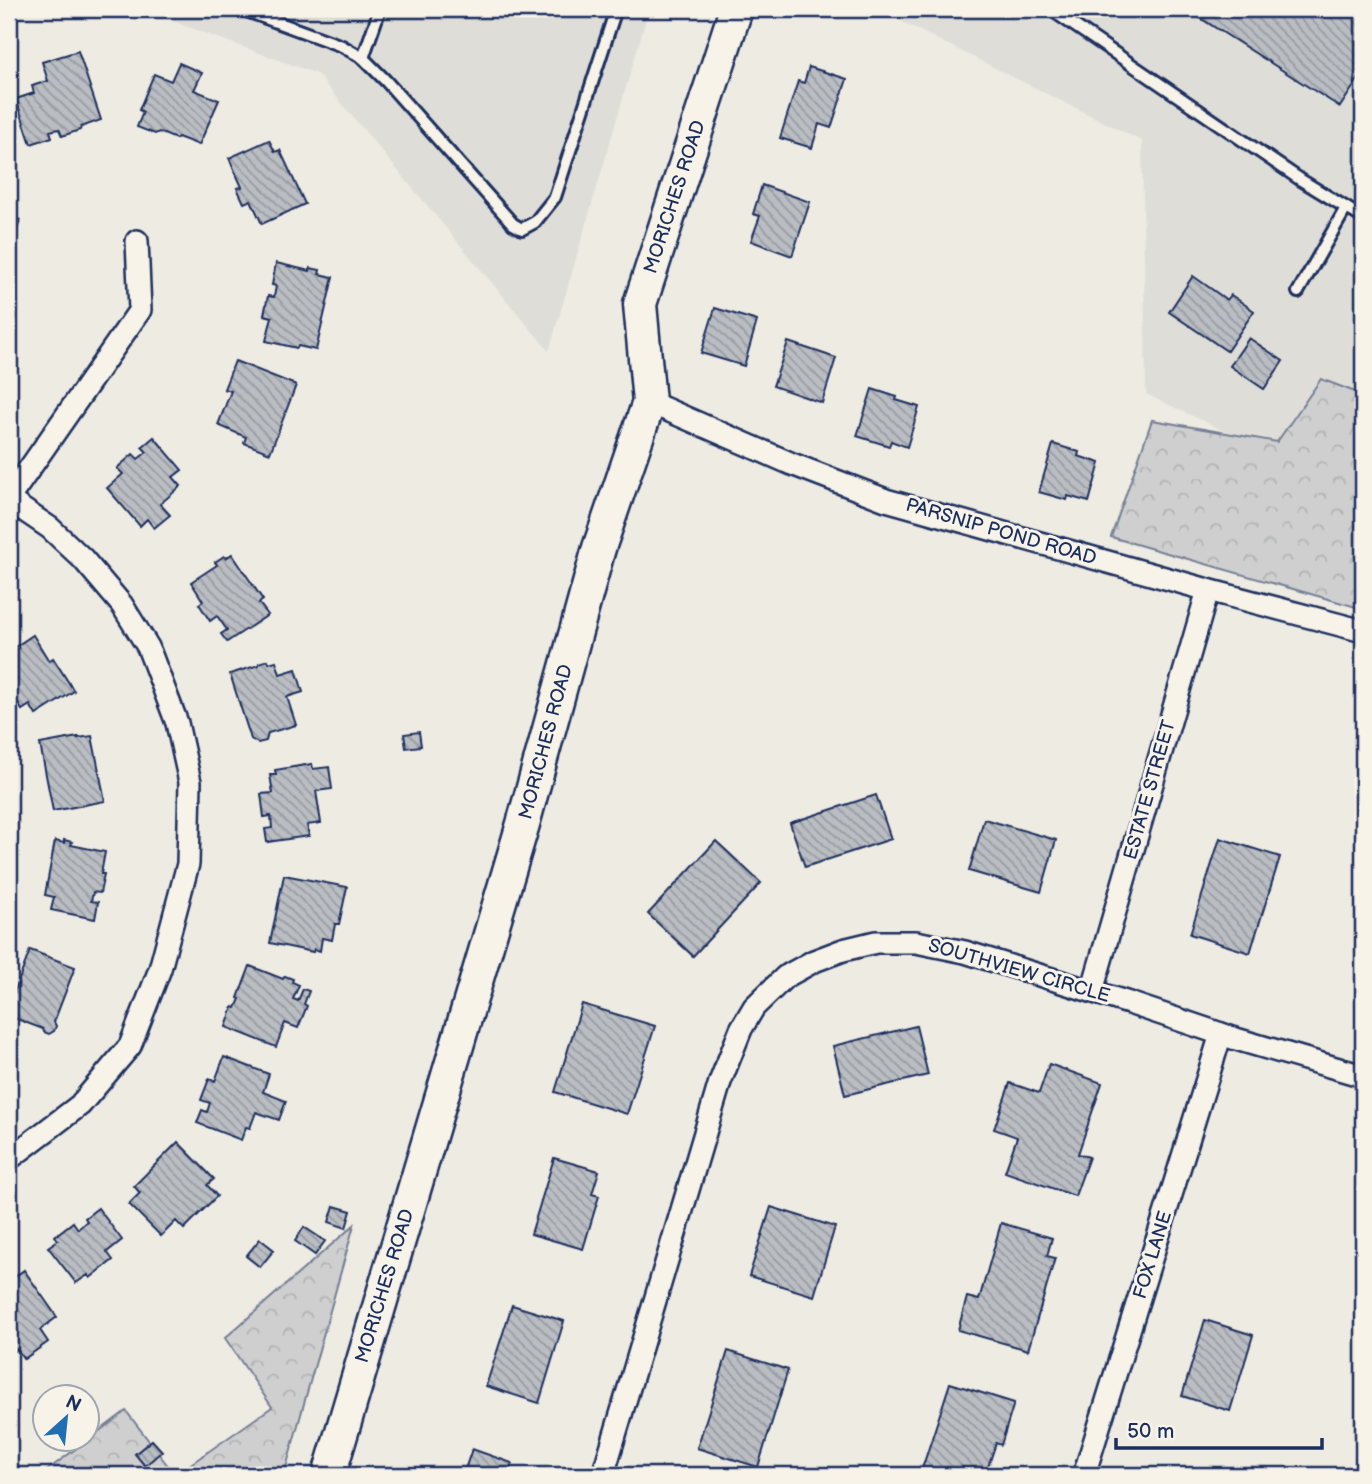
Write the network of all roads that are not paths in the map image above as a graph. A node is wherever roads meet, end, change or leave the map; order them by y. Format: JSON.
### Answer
{"nodes":[{"id":1,"x":241,"y":9,"type":"edge"},
{"id":2,"x":380,"y":9,"type":"edge"},
{"id":3,"x":616,"y":9,"type":"edge"},
{"id":4,"x":736,"y":9,"type":"edge"},
{"id":5,"x":1050,"y":9,"type":"edge"},
{"id":6,"x":363,"y":58,"type":"junction"},
{"id":7,"x":1346,"y":208,"type":"junction"},
{"id":8,"x":1363,"y":218,"type":"edge"},
{"id":9,"x":137,"y":241,"type":"dead end"},
{"id":10,"x":1298,"y":292,"type":"dead end"},
{"id":11,"x":649,"y":402,"type":"junction"},
{"id":12,"x":9,"y":499,"type":"edge"},
{"id":13,"x":1208,"y":590,"type":"junction"},
{"id":14,"x":1363,"y":631,"type":"edge"},
{"id":15,"x":1092,"y":991,"type":"junction"},
{"id":16,"x":1222,"y":1034,"type":"junction"},
{"id":17,"x":1363,"y":1076,"type":"edge"},
{"id":18,"x":9,"y":1159,"type":"edge"},
{"id":19,"x":329,"y":1475,"type":"edge"},
{"id":20,"x":603,"y":1475,"type":"edge"},
{"id":21,"x":1084,"y":1475,"type":"edge"}],
"edges":[{"from":1,"to":6,"type":"lane"},
{"from":2,"to":6,"type":"lane"},
{"from":3,"to":6,"type":"lane"},
{"from":4,"to":11,"type":"street","name":"MORICHES ROAD"},
{"from":5,"to":7,"type":"lane"},
{"from":7,"to":8,"type":"lane"},
{"from":7,"to":10,"type":"lane"},
{"from":9,"to":12,"type":"street"},
{"from":11,"to":13,"type":"street","name":"PARSNIP POND ROAD"},
{"from":11,"to":19,"type":"street","name":"MORICHES ROAD"},
{"from":12,"to":18,"type":"street"},
{"from":13,"to":14,"type":"street","name":"PARSNIP POND ROAD"},
{"from":13,"to":15,"type":"street","name":"ESTATE STREET"},
{"from":15,"to":16,"type":"street","name":"SOUTHVIEW CIRCLE"},
{"from":15,"to":20,"type":"street","name":"SOUTHVIEW CIRCLE"},
{"from":16,"to":17,"type":"street","name":"SOUTHVIEW CIRCLE"},
{"from":16,"to":21,"type":"street","name":"FOX LANE"}]}
